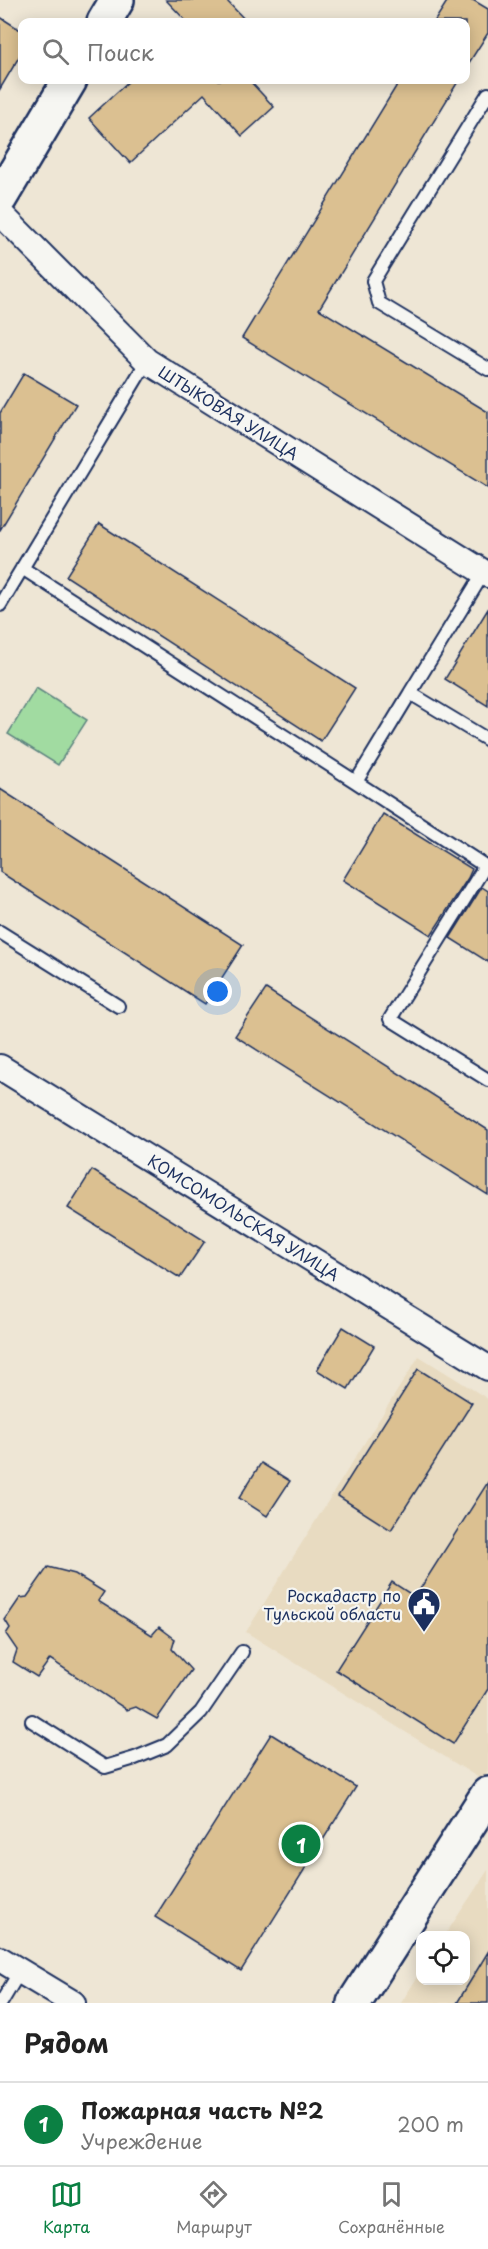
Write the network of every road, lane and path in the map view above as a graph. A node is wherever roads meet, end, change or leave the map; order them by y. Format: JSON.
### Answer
{"nodes":[{"id":1,"x":117,"y":0,"type":"edge"},
{"id":2,"x":106,"y":18,"type":"edge"},
{"id":3,"x":68,"y":84,"type":"edge"},
{"id":4,"x":488,"y":94,"type":"edge"},
{"id":5,"x":0,"y":198,"type":"edge"},
{"id":6,"x":0,"y":213,"type":"edge"},
{"id":7,"x":147,"y":361,"type":"junction"},
{"id":8,"x":488,"y":369,"type":"edge"},
{"id":9,"x":22,"y":568,"type":"junction"},
{"id":10,"x":486,"y":573,"type":"edge"},
{"id":11,"x":0,"y":605,"type":"edge"},
{"id":12,"x":410,"y":693,"type":"junction"},
{"id":13,"x":488,"y":740,"type":"edge"},
{"id":14,"x":356,"y":782,"type":"junction"},
{"id":15,"x":486,"y":867,"type":"edge"},
{"id":16,"x":0,"y":932,"type":"edge"},
{"id":17,"x":118,"y":1006,"type":"dead end"},
{"id":18,"x":0,"y":1066,"type":"edge"},
{"id":19,"x":488,"y":1080,"type":"edge"},
{"id":20,"x":488,"y":1368,"type":"edge"},
{"id":21,"x":242,"y":1652,"type":"dead end"},
{"id":22,"x":32,"y":1721,"type":"dead end"},
{"id":23,"x":488,"y":1794,"type":"edge"},
{"id":24,"x":10,"y":1965,"type":"edge"},
{"id":25,"x":1,"y":2003,"type":"edge"},
{"id":26,"x":73,"y":2003,"type":"edge"},
{"id":27,"x":354,"y":2003,"type":"edge"}],
"edges":[{"from":1,"to":2,"type":"street"},
{"from":3,"to":5,"type":"street"},
{"from":4,"to":8,"type":"lane"},
{"from":6,"to":7,"type":"street","name":"ШТЫКОВАЯ УЛИЦА"},
{"from":7,"to":9,"type":"lane"},
{"from":7,"to":10,"type":"street","name":"ШТЫКОВАЯ УЛИЦА"},
{"from":9,"to":11,"type":"lane"},
{"from":9,"to":14,"type":"lane"},
{"from":10,"to":12,"type":"lane"},
{"from":12,"to":13,"type":"lane"},
{"from":12,"to":14,"type":"lane"},
{"from":14,"to":15,"type":"lane"},
{"from":15,"to":19,"type":"lane"},
{"from":16,"to":17,"type":"lane"},
{"from":18,"to":20,"type":"street","name":"КОМСОМОЛЬСКАЯ УЛИЦА"},
{"from":21,"to":22,"type":"lane"},
{"from":23,"to":27,"type":"street"},
{"from":24,"to":25,"type":"lane"},
{"from":24,"to":26,"type":"street"}]}
